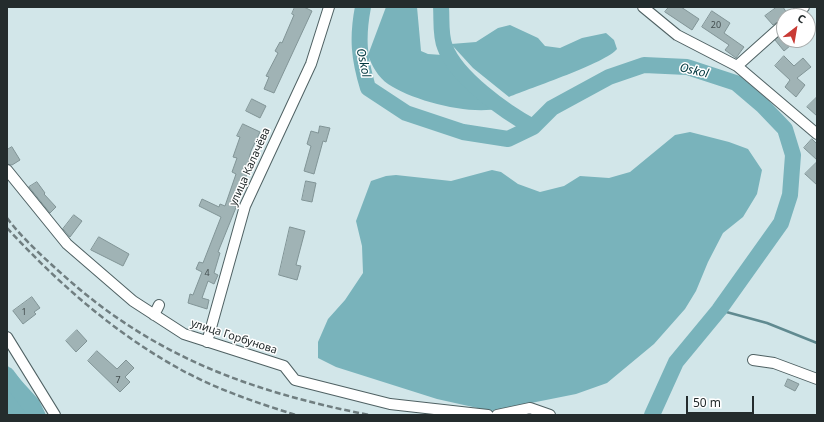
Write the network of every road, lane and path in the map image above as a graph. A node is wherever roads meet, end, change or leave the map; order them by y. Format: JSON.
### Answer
{"nodes":[{"id":1,"x":329,"y":7,"type":"edge"},
{"id":2,"x":643,"y":7,"type":"edge"},
{"id":3,"x":776,"y":31,"type":"edge"},
{"id":4,"x":737,"y":66,"type":"junction"},
{"id":5,"x":817,"y":134,"type":"edge"},
{"id":6,"x":7,"y":170,"type":"edge"},
{"id":7,"x":159,"y":305,"type":"dead end"},
{"id":8,"x":154,"y":315,"type":"junction"},
{"id":9,"x":7,"y":337,"type":"edge"},
{"id":10,"x":207,"y":342,"type":"junction"},
{"id":11,"x":753,"y":360,"type":"dead end"},
{"id":12,"x":817,"y":379,"type":"edge"},
{"id":13,"x":55,"y":415,"type":"edge"},
{"id":14,"x":488,"y":415,"type":"edge"},
{"id":15,"x":497,"y":415,"type":"edge"},
{"id":16,"x":550,"y":415,"type":"edge"}],
"edges":[{"from":1,"to":10,"type":"street","name":"улица Калачёва"},
{"from":2,"to":4,"type":"street"},
{"from":3,"to":4,"type":"street"},
{"from":4,"to":5,"type":"street"},
{"from":6,"to":8,"type":"street","name":"улица Горбунова"},
{"from":7,"to":8,"type":"street"},
{"from":8,"to":10,"type":"street","name":"улица Горбунова"},
{"from":9,"to":13,"type":"street"},
{"from":10,"to":14,"type":"street","name":"улица Горбунова"},
{"from":11,"to":12,"type":"street"},
{"from":15,"to":16,"type":"street"}]}
